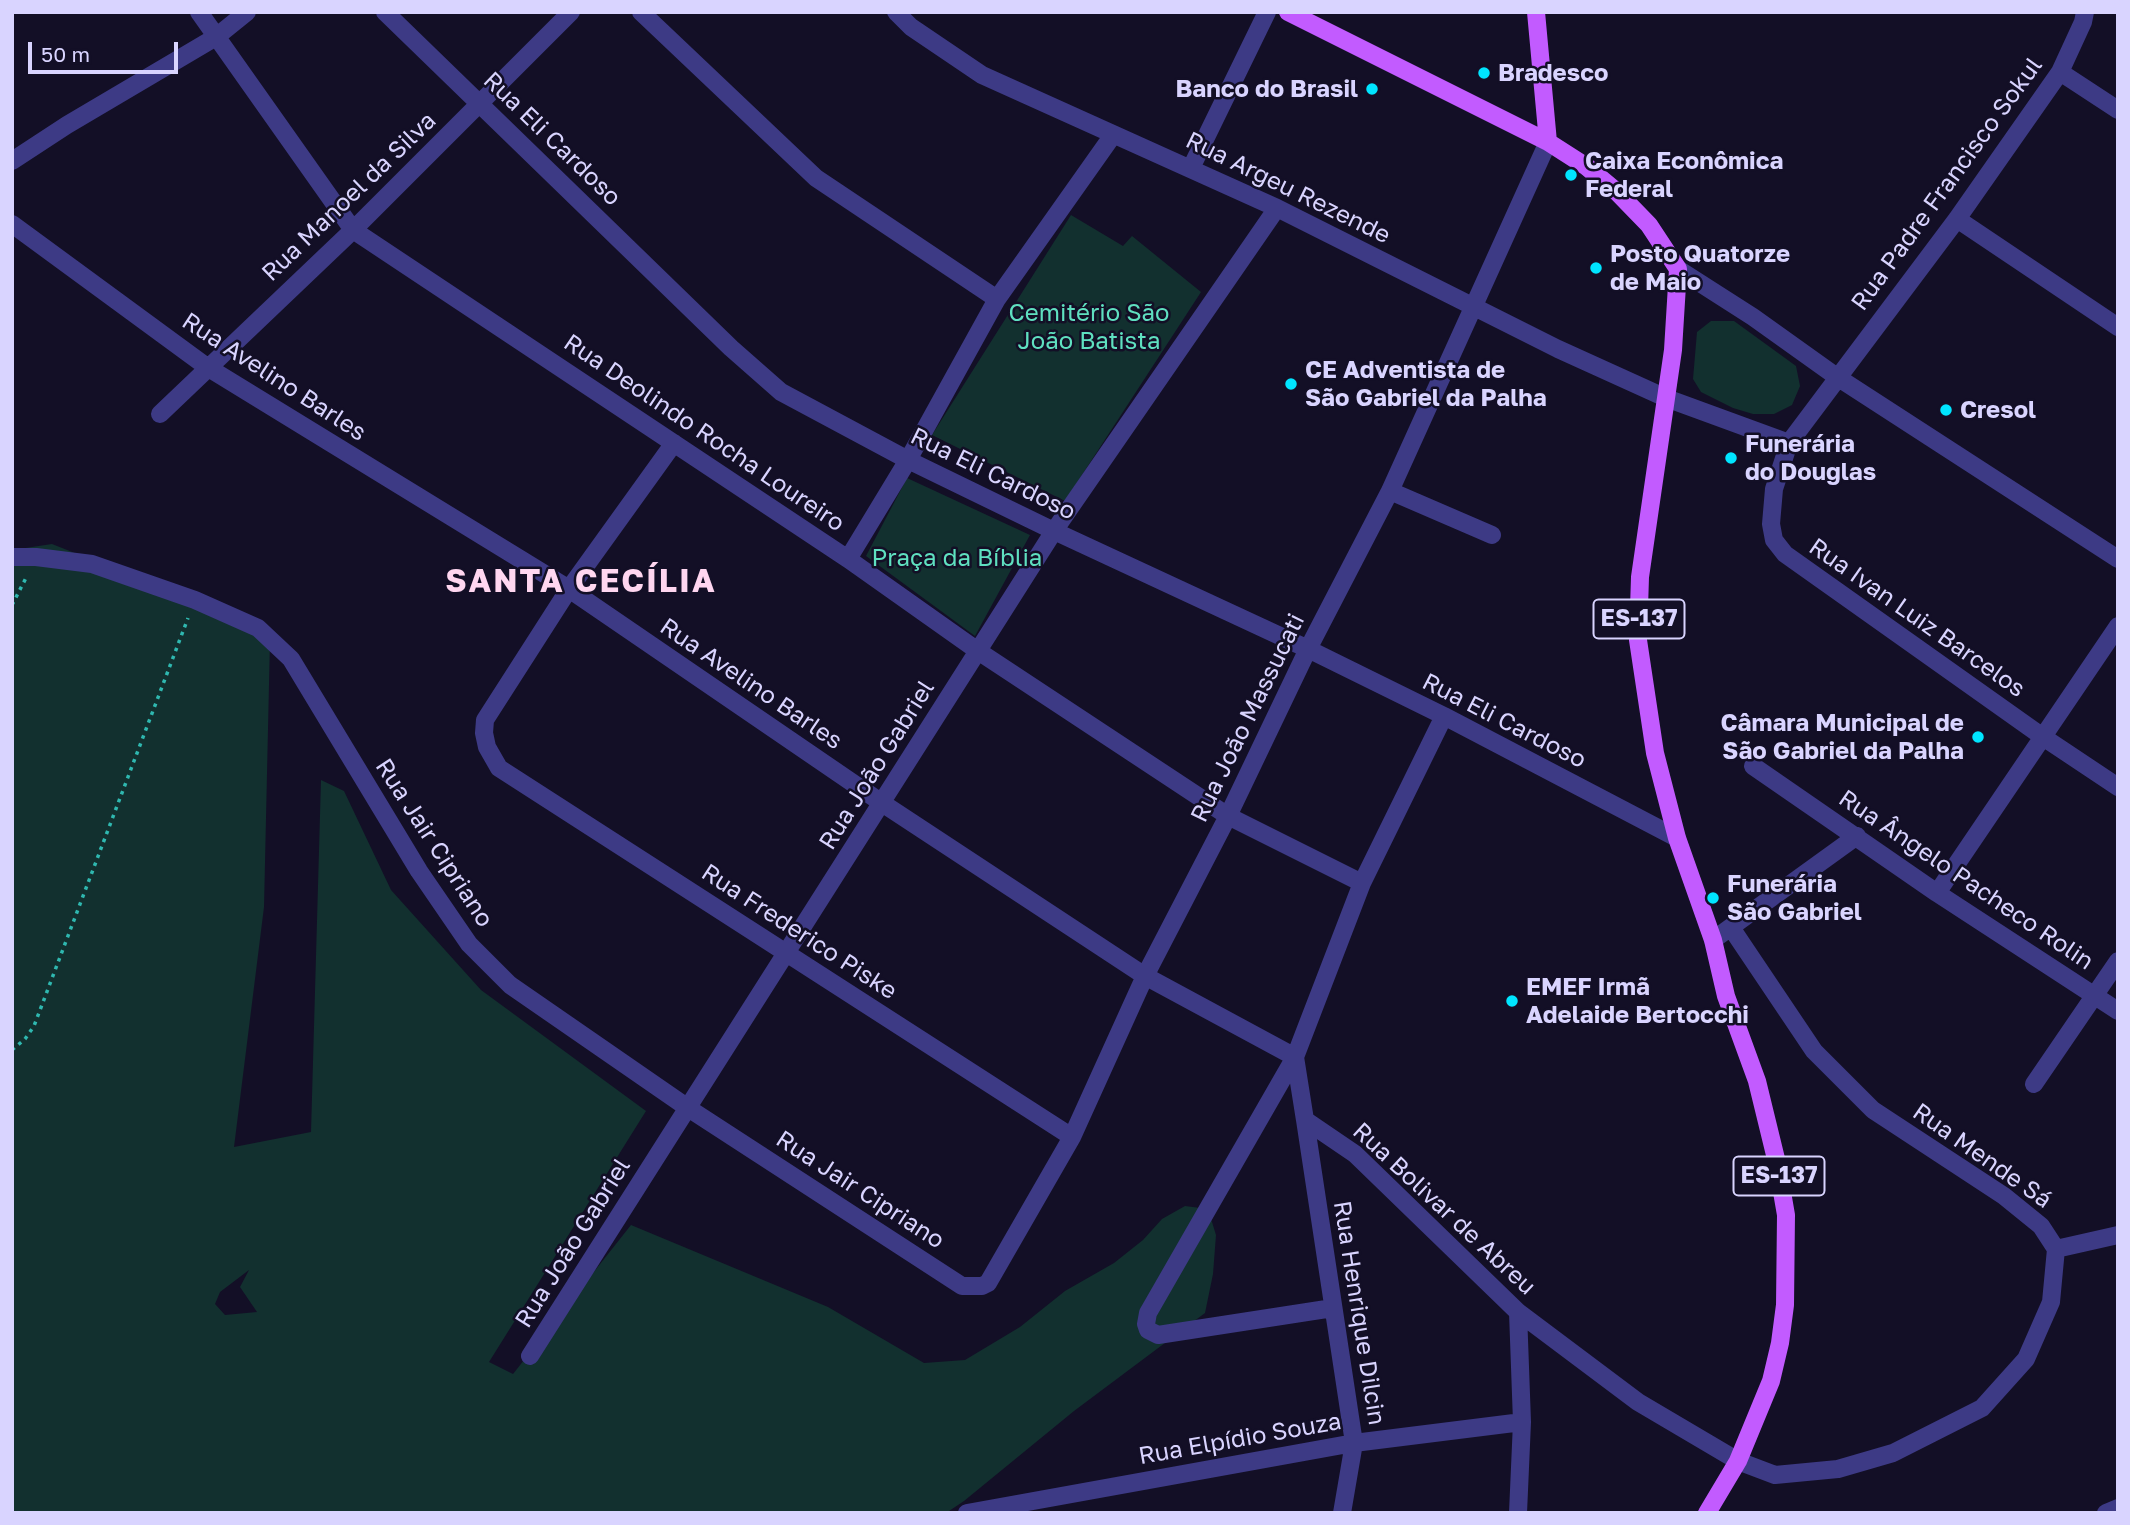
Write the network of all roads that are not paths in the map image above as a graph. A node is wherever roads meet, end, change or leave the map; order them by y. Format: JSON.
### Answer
{"nodes":[{"id":1,"x":199,"y":12,"type":"edge"},
{"id":2,"x":247,"y":12,"type":"edge"},
{"id":3,"x":385,"y":12,"type":"edge"},
{"id":4,"x":571,"y":12,"type":"edge"},
{"id":5,"x":641,"y":12,"type":"edge"},
{"id":6,"x":896,"y":12,"type":"edge"},
{"id":7,"x":1267,"y":12,"type":"edge"},
{"id":8,"x":1288,"y":12,"type":"edge"},
{"id":9,"x":1536,"y":12,"type":"edge"},
{"id":10,"x":2085,"y":13,"type":"edge"},
{"id":11,"x":216,"y":37,"type":"junction"},
{"id":12,"x":2060,"y":72,"type":"junction"},
{"id":13,"x":480,"y":103,"type":"junction"},
{"id":14,"x":2118,"y":110,"type":"edge"},
{"id":15,"x":1113,"y":135,"type":"junction"},
{"id":16,"x":1548,"y":142,"type":"junction"},
{"id":17,"x":12,"y":162,"type":"edge"},
{"id":18,"x":1191,"y":168,"type":"junction"},
{"id":19,"x":1277,"y":208,"type":"junction"},
{"id":20,"x":1956,"y":219,"type":"junction"},
{"id":21,"x":12,"y":224,"type":"edge"},
{"id":22,"x":353,"y":230,"type":"junction"},
{"id":23,"x":1678,"y":270,"type":"junction"},
{"id":24,"x":997,"y":299,"type":"junction"},
{"id":25,"x":1474,"y":306,"type":"junction"},
{"id":26,"x":2118,"y":327,"type":"edge"},
{"id":27,"x":207,"y":367,"type":"junction"},
{"id":28,"x":1837,"y":377,"type":"junction"},
{"id":29,"x":1666,"y":398,"type":"junction"},
{"id":30,"x":160,"y":414,"type":"dead end"},
{"id":31,"x":674,"y":443,"type":"junction"},
{"id":32,"x":1789,"y":443,"type":"junction"},
{"id":33,"x":908,"y":460,"type":"junction"},
{"id":34,"x":1390,"y":491,"type":"junction"},
{"id":35,"x":1054,"y":531,"type":"junction"},
{"id":36,"x":1492,"y":535,"type":"dead end"},
{"id":37,"x":12,"y":557,"type":"edge"},
{"id":38,"x":848,"y":559,"type":"junction"},
{"id":39,"x":2118,"y":559,"type":"edge"},
{"id":40,"x":569,"y":589,"type":"junction"},
{"id":41,"x":2118,"y":626,"type":"edge"},
{"id":42,"x":1308,"y":649,"type":"junction"},
{"id":43,"x":978,"y":651,"type":"junction"},
{"id":44,"x":1444,"y":716,"type":"junction"},
{"id":45,"x":2043,"y":737,"type":"junction"},
{"id":46,"x":1753,"y":766,"type":"dead end"},
{"id":47,"x":2118,"y":787,"type":"edge"},
{"id":48,"x":882,"y":803,"type":"junction"},
{"id":49,"x":1228,"y":816,"type":"junction"},
{"id":50,"x":1857,"y":836,"type":"junction"},
{"id":51,"x":1677,"y":838,"type":"junction"},
{"id":52,"x":1362,"y":883,"type":"junction"},
{"id":53,"x":1937,"y":893,"type":"junction"},
{"id":54,"x":1732,"y":929,"type":"junction"},
{"id":55,"x":1713,"y":940,"type":"junction"},
{"id":56,"x":787,"y":953,"type":"junction"},
{"id":57,"x":2118,"y":961,"type":"edge"},
{"id":58,"x":1145,"y":976,"type":"junction"},
{"id":59,"x":2095,"y":995,"type":"junction"},
{"id":60,"x":2118,"y":1011,"type":"edge"},
{"id":61,"x":1295,"y":1057,"type":"junction"},
{"id":62,"x":2034,"y":1084,"type":"dead end"},
{"id":63,"x":688,"y":1108,"type":"junction"},
{"id":64,"x":1305,"y":1120,"type":"junction"},
{"id":65,"x":1072,"y":1137,"type":"junction"},
{"id":66,"x":2118,"y":1234,"type":"edge"},
{"id":67,"x":2056,"y":1249,"type":"junction"},
{"id":68,"x":962,"y":1286,"type":"joint"},
{"id":69,"x":1333,"y":1308,"type":"junction"},
{"id":70,"x":1518,"y":1312,"type":"junction"},
{"id":71,"x":530,"y":1356,"type":"dead end"},
{"id":72,"x":1522,"y":1422,"type":"junction"},
{"id":73,"x":1354,"y":1443,"type":"junction"},
{"id":74,"x":1738,"y":1461,"type":"junction"},
{"id":75,"x":2118,"y":1508,"type":"edge"},
{"id":76,"x":967,"y":1513,"type":"edge"},
{"id":77,"x":1342,"y":1513,"type":"edge"},
{"id":78,"x":1518,"y":1513,"type":"edge"},
{"id":79,"x":1707,"y":1513,"type":"edge"},
{"id":80,"x":2106,"y":1513,"type":"edge"}],
"edges":[{"from":1,"to":11,"type":"street","name":"Rua Deolindo Rocha Loureiro"},
{"from":2,"to":11,"type":"street"},
{"from":3,"to":13,"type":"street","name":"Rua Eli Cardoso"},
{"from":4,"to":13,"type":"street","name":"Rua Manoel da Silva"},
{"from":5,"to":24,"type":"street"},
{"from":6,"to":15,"type":"street","name":"Rua Argeu Rezende"},
{"from":7,"to":18,"type":"street"},
{"from":8,"to":16,"type":"main road"},
{"from":9,"to":16,"type":"main road"},
{"from":10,"to":12,"type":"street","name":"Rua Padre Francisco Sokul"},
{"from":11,"to":17,"type":"street"},
{"from":11,"to":22,"type":"street","name":"Rua Deolindo Rocha Loureiro"},
{"from":12,"to":14,"type":"street"},
{"from":12,"to":20,"type":"street","name":"Rua Padre Francisco Sokul"},
{"from":13,"to":22,"type":"street","name":"Rua Manoel da Silva"},
{"from":13,"to":33,"type":"street","name":"Rua Eli Cardoso"},
{"from":15,"to":18,"type":"street","name":"Rua Argeu Rezende"},
{"from":15,"to":24,"type":"street"},
{"from":16,"to":23,"type":"main road"},
{"from":16,"to":25,"type":"street","name":"Rua João Massucati"},
{"from":18,"to":19,"type":"street","name":"Rua Argeu Rezende"},
{"from":19,"to":25,"type":"street","name":"Rua Argeu Rezende"},
{"from":19,"to":35,"type":"street","name":"Rua João Gabriel"},
{"from":20,"to":26,"type":"street"},
{"from":20,"to":28,"type":"street","name":"Rua Padre Francisco Sokul"},
{"from":21,"to":27,"type":"street","name":"Rua Avelino Barles"},
{"from":22,"to":27,"type":"street","name":"Rua Manoel da Silva"},
{"from":22,"to":31,"type":"street","name":"Rua Deolindo Rocha Loureiro"},
{"from":23,"to":28,"type":"street"},
{"from":23,"to":29,"type":"main road","number":"ES-137"},
{"from":24,"to":33,"type":"street"},
{"from":25,"to":29,"type":"street","name":"Rua Argeu Rezende"},
{"from":25,"to":34,"type":"street","name":"Rua João Massucati"},
{"from":27,"to":30,"type":"street","name":"Rua Manoel da Silva"},
{"from":27,"to":40,"type":"street","name":"Rua Avelino Barles"},
{"from":28,"to":32,"type":"street","name":"Rua Padre Francisco Sokul"},
{"from":28,"to":39,"type":"street"},
{"from":29,"to":32,"type":"street","name":"Rua Argeu Rezende"},
{"from":29,"to":51,"type":"main road","number":"ES-137"},
{"from":31,"to":38,"type":"street","name":"Rua Deolindo Rocha Loureiro"},
{"from":31,"to":40,"type":"street"},
{"from":32,"to":45,"type":"street","name":"Rua Ivan Luiz Barcelos"},
{"from":33,"to":35,"type":"street","name":"Rua Eli Cardoso"},
{"from":33,"to":38,"type":"street"},
{"from":34,"to":36,"type":"street"},
{"from":34,"to":42,"type":"street","name":"Rua João Massucati"},
{"from":35,"to":42,"type":"street","name":"Rua Eli Cardoso"},
{"from":35,"to":43,"type":"street","name":"Rua João Gabriel"},
{"from":37,"to":63,"type":"street","name":"Rua Jair Cipriano"},
{"from":38,"to":43,"type":"street","name":"Rua Deolindo Rocha Loureiro"},
{"from":40,"to":48,"type":"street","name":"Rua Avelino Barles"},
{"from":40,"to":56,"type":"street","name":"Rua Frederico Piske"},
{"from":41,"to":45,"type":"street"},
{"from":42,"to":44,"type":"street","name":"Rua Eli Cardoso"},
{"from":42,"to":49,"type":"street","name":"Rua João Massucati"},
{"from":43,"to":48,"type":"street","name":"Rua João Gabriel"},
{"from":43,"to":49,"type":"street","name":"Rua Deolindo Rocha Loureiro"},
{"from":44,"to":51,"type":"street","name":"Rua Eli Cardoso"},
{"from":44,"to":52,"type":"street"},
{"from":45,"to":47,"type":"street","name":"Rua Ivan Luiz Barcelos"},
{"from":45,"to":53,"type":"street"},
{"from":46,"to":50,"type":"street","name":"Rua Ângelo Pacheco Rolin"},
{"from":48,"to":56,"type":"street","name":"Rua João Gabriel"},
{"from":48,"to":58,"type":"street","name":"Rua Avelino Barles"},
{"from":49,"to":52,"type":"street","name":"Rua Deolindo Rocha Loureiro"},
{"from":49,"to":58,"type":"street","name":"Rua João Massucati"},
{"from":50,"to":53,"type":"street","name":"Rua Ângelo Pacheco Rolin"},
{"from":50,"to":54,"type":"street"},
{"from":51,"to":55,"type":"main road","number":"ES-137"},
{"from":52,"to":61,"type":"street"},
{"from":53,"to":59,"type":"street","name":"Rua Ângelo Pacheco Rolin"},
{"from":54,"to":55,"type":"street"},
{"from":54,"to":67,"type":"street","name":"Rua Mende Sá"},
{"from":55,"to":74,"type":"main road","number":"ES-137"},
{"from":56,"to":63,"type":"street","name":"Rua João Gabriel"},
{"from":56,"to":65,"type":"street","name":"Rua Frederico Piske"},
{"from":57,"to":59,"type":"street"},
{"from":58,"to":61,"type":"street","name":"Rua Avelino Barles"},
{"from":58,"to":65,"type":"street","name":"Rua João Massucati"},
{"from":59,"to":60,"type":"street","name":"Rua Ângelo Pacheco Rolin"},
{"from":59,"to":62,"type":"street"},
{"from":61,"to":64,"type":"street"},
{"from":61,"to":69,"type":"street"},
{"from":63,"to":68,"type":"street","name":"Rua Jair Cipriano"},
{"from":63,"to":71,"type":"street","name":"Rua João Gabriel"},
{"from":64,"to":69,"type":"street","name":"Rua Henrique Dilcin"},
{"from":64,"to":70,"type":"street","name":"Rua Bolivar de Abreu"},
{"from":65,"to":68,"type":"street","name":"Rua João Massucati"},
{"from":66,"to":67,"type":"street"},
{"from":67,"to":74,"type":"street"},
{"from":69,"to":73,"type":"street","name":"Rua Henrique Dilcin"},
{"from":70,"to":72,"type":"street"},
{"from":70,"to":74,"type":"street","name":"Rua Bolivar de Abreu"},
{"from":72,"to":73,"type":"street","name":"Rua Elpídio Souza"},
{"from":72,"to":78,"type":"street"},
{"from":73,"to":76,"type":"street","name":"Rua Elpídio Souza"},
{"from":73,"to":77,"type":"street","name":"Rua Henrique Dilcin"},
{"from":74,"to":79,"type":"main road","number":"ES-137"},
{"from":75,"to":80,"type":"street"}]}
